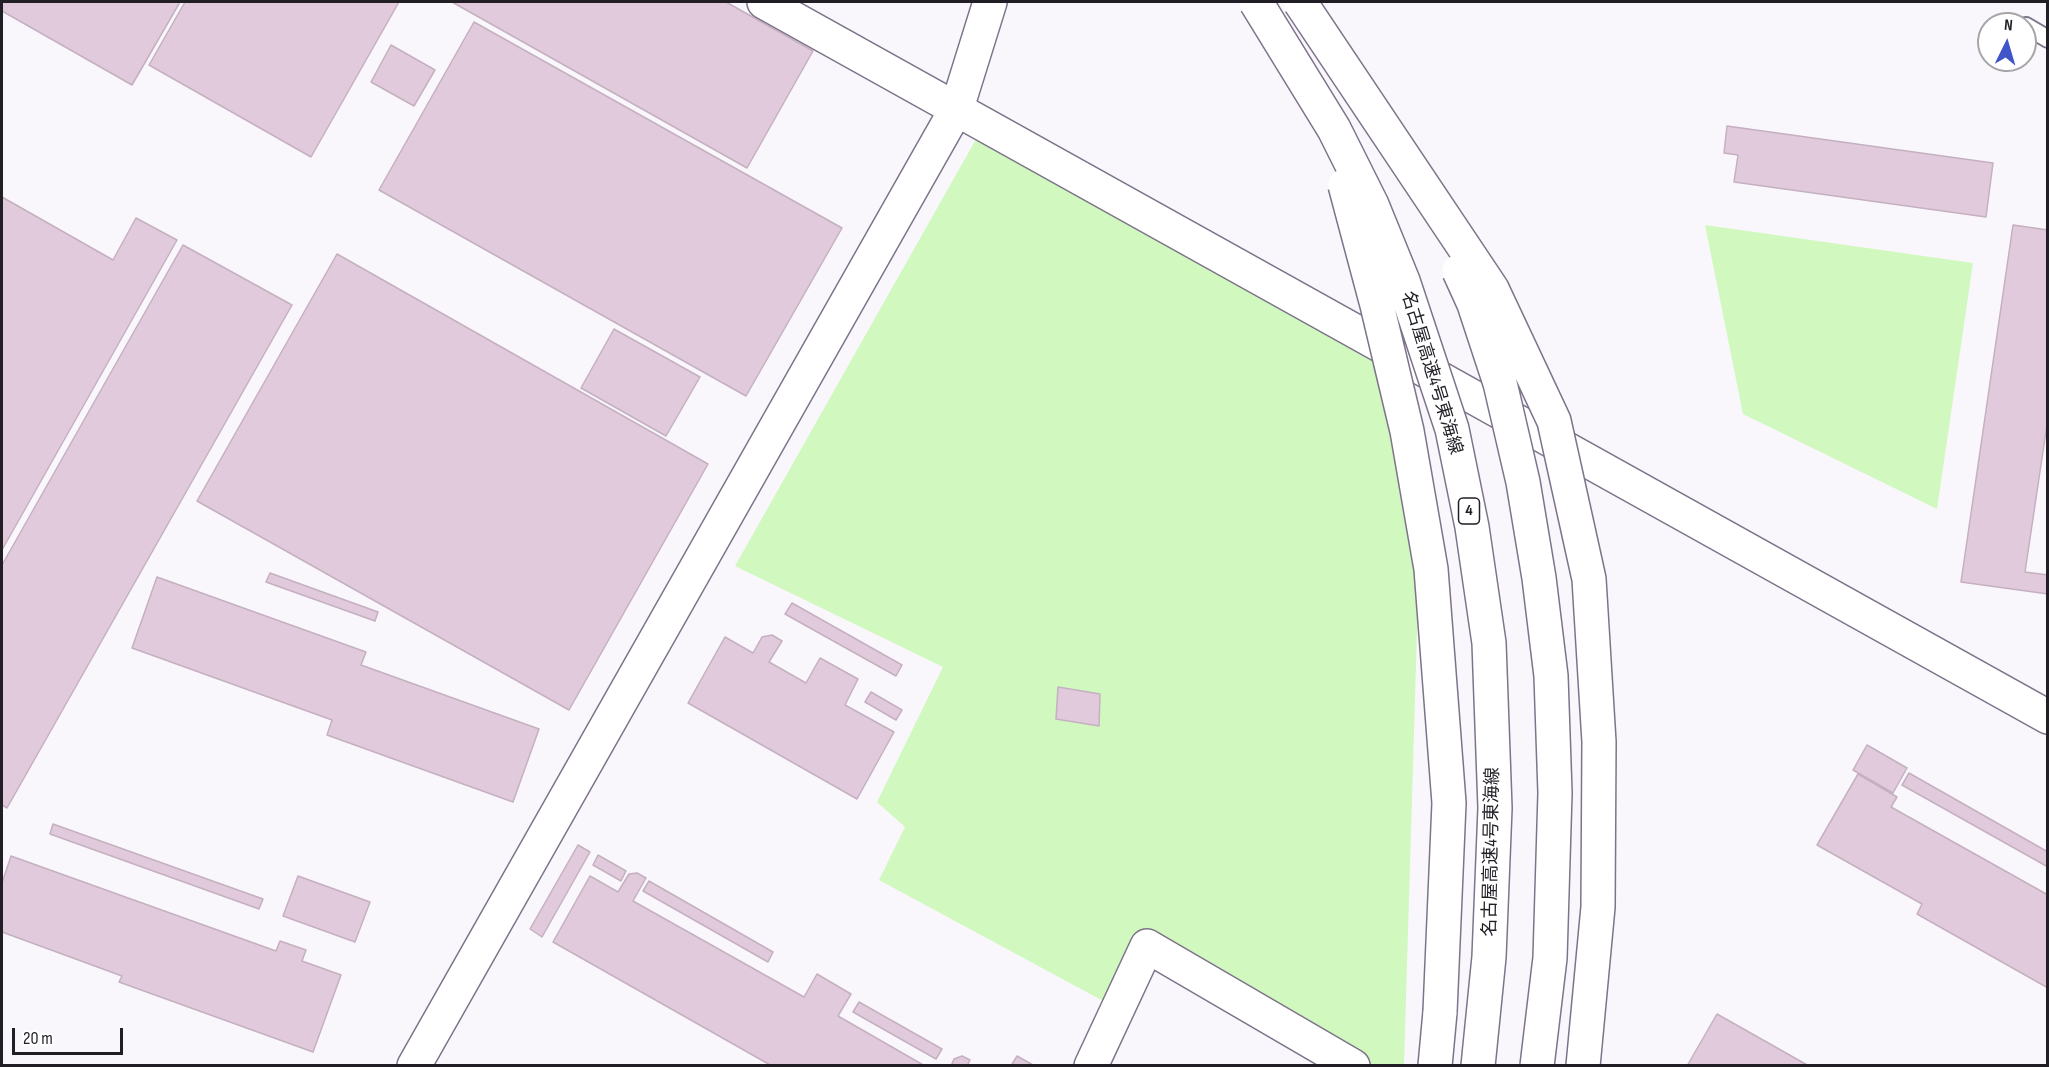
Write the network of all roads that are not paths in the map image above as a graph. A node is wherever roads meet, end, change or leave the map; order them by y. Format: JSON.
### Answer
{"nodes":[{"id":1,"x":765,"y":2,"type":"edge"},
{"id":2,"x":990,"y":2,"type":"edge"},
{"id":3,"x":1256,"y":2,"type":"edge"},
{"id":4,"x":1267,"y":2,"type":"edge"},
{"id":5,"x":1300,"y":2,"type":"edge"},
{"id":6,"x":1318,"y":2,"type":"edge"},
{"id":7,"x":957,"y":108,"type":"junction"},
{"id":8,"x":2048,"y":717,"type":"edge"},
{"id":9,"x":414,"y":1065,"type":"edge"},
{"id":10,"x":1091,"y":1065,"type":"edge"},
{"id":11,"x":1353,"y":1065,"type":"edge"},
{"id":12,"x":1435,"y":1065,"type":"edge"},
{"id":13,"x":1478,"y":1065,"type":"edge"},
{"id":14,"x":1537,"y":1065,"type":"edge"},
{"id":15,"x":1583,"y":1065,"type":"edge"}],
"edges":[{"from":1,"to":7,"type":"main road"},
{"from":2,"to":7,"type":"main road"},
{"from":3,"to":13,"type":"main road","name":"名古屋高速4号東海線","number":"4","bridge":true},
{"from":4,"to":12,"type":"main road","bridge":true},
{"from":5,"to":15,"type":"main road","bridge":true},
{"from":6,"to":14,"type":"main road","bridge":true},
{"from":7,"to":8,"type":"main road"},
{"from":7,"to":9,"type":"main road"},
{"from":10,"to":11,"type":"main road"}]}
